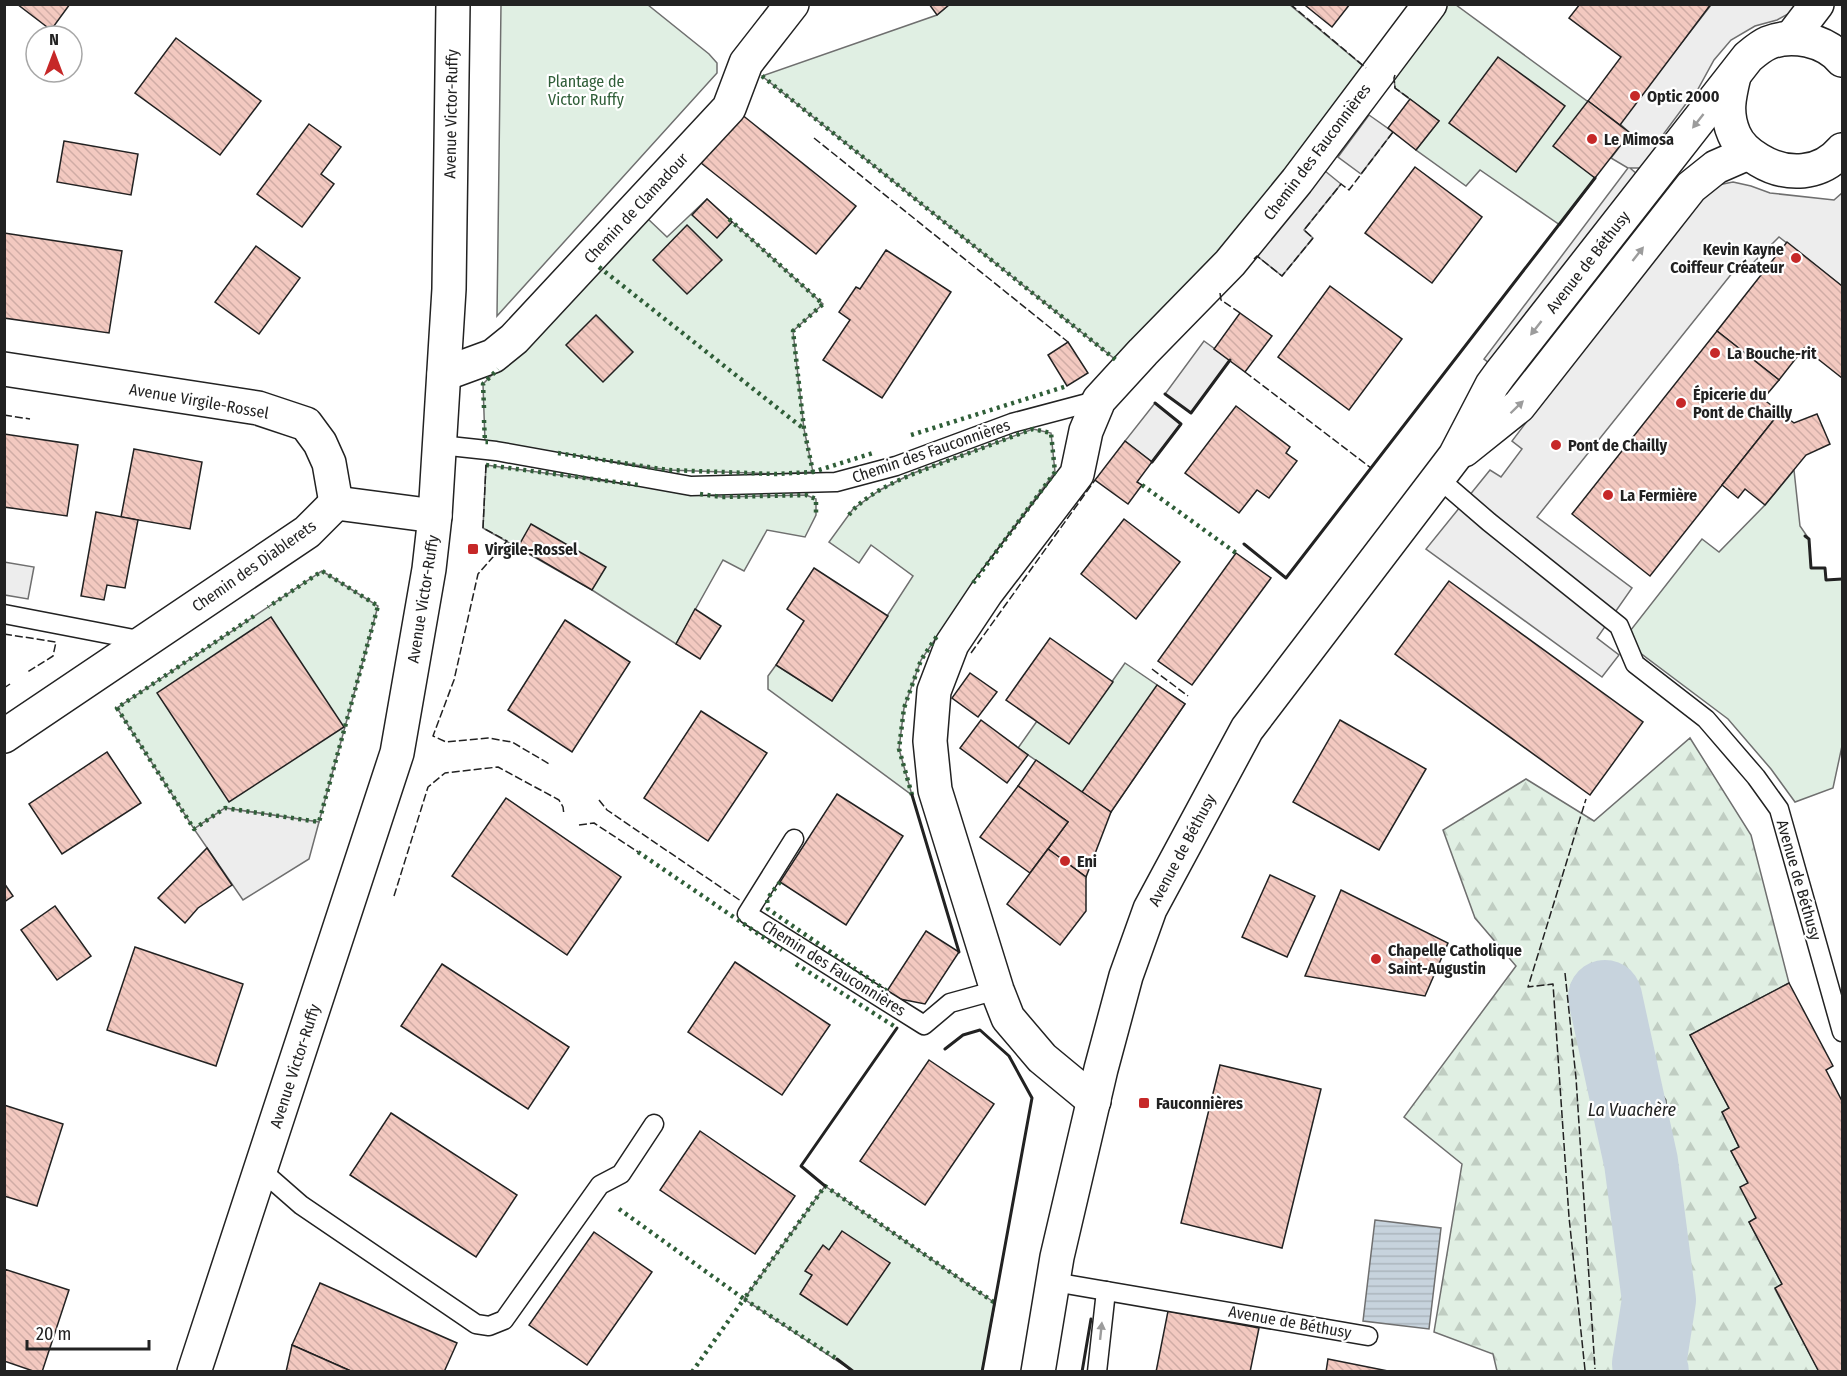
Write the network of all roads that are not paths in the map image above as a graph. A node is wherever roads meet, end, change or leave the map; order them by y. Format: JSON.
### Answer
{"nodes":[{"id":1,"x":453,"y":4,"type":"edge"},
{"id":2,"x":792,"y":4,"type":"edge"},
{"id":3,"x":1430,"y":4,"type":"edge"},
{"id":4,"x":1817,"y":4,"type":"edge"},
{"id":5,"x":1791,"y":38,"type":"junction"},
{"id":6,"x":1842,"y":60,"type":"edge"},
{"id":7,"x":1734,"y":76,"type":"junction"},
{"id":8,"x":1842,"y":150,"type":"edge"},
{"id":9,"x":1748,"y":153,"type":"junction"},
{"id":10,"x":1828,"y":172,"type":"edge"},
{"id":11,"x":4,"y":369,"type":"edge"},
{"id":12,"x":444,"y":374,"type":"junction"},
{"id":13,"x":1099,"y":400,"type":"junction"},
{"id":14,"x":440,"y":445,"type":"junction"},
{"id":15,"x":1447,"y":467,"type":"junction"},
{"id":16,"x":336,"y":503,"type":"junction"},
{"id":17,"x":435,"y":516,"type":"junction"},
{"id":18,"x":4,"y":614,"type":"edge"},
{"id":19,"x":147,"y":641,"type":"junction"},
{"id":20,"x":4,"y":736,"type":"edge"},
{"id":21,"x":794,"y":840,"type":"dead end"},
{"id":22,"x":997,"y":990,"type":"junction"},
{"id":23,"x":1842,"y":1032,"type":"edge"},
{"id":24,"x":1094,"y":1101,"type":"junction"},
{"id":25,"x":654,"y":1124,"type":"dead end"},
{"id":26,"x":261,"y":1170,"type":"junction"},
{"id":27,"x":1054,"y":1282,"type":"junction"},
{"id":28,"x":1106,"y":1291,"type":"junction"},
{"id":29,"x":1368,"y":1335,"type":"dead end"},
{"id":30,"x":194,"y":1371,"type":"edge"},
{"id":31,"x":1038,"y":1371,"type":"edge"},
{"id":32,"x":1097,"y":1371,"type":"edge"}],
"edges":[{"from":1,"to":12,"type":"street","name":"Avenue Victor-Ruffy"},
{"from":2,"to":12,"type":"street","name":"Chemin de Clamadour"},
{"from":3,"to":13,"type":"street","name":"Chemin des Fauconnières"},
{"from":4,"to":5,"type":"street"},
{"from":5,"to":6,"type":"street","name":"Avenue de Béthusy"},
{"from":5,"to":7,"type":"street","name":"Avenue de Béthusy"},
{"from":7,"to":9,"type":"street","name":"Avenue de Béthusy"},
{"from":7,"to":15,"type":"street","name":"Avenue de Béthusy","one_way":true},
{"from":8,"to":10,"type":"street","name":"Avenue de Béthusy"},
{"from":9,"to":10,"type":"street","name":"Avenue de Béthusy"},
{"from":15,"to":9,"type":"street","name":"Avenue de Béthusy","one_way":true},
{"from":11,"to":16,"type":"street","name":"Avenue Virgile-Rossel"},
{"from":12,"to":14,"type":"street","name":"Avenue Victor-Ruffy"},
{"from":13,"to":14,"type":"lane","name":"Chemin des Fauconnières"},
{"from":13,"to":22,"type":"street","name":"Chemin des Fauconnières"},
{"from":14,"to":17,"type":"street","name":"Avenue Victor-Ruffy"},
{"from":15,"to":23,"type":"lane","name":"Avenue de Béthusy"},
{"from":15,"to":24,"type":"street","name":"Avenue de Béthusy"},
{"from":16,"to":17,"type":"street"},
{"from":16,"to":19,"type":"street","name":"Chemin des Diablerets"},
{"from":17,"to":26,"type":"street","name":"Avenue Victor-Ruffy"},
{"from":18,"to":19,"type":"lane"},
{"from":19,"to":20,"type":"street","name":"Chemin des Diablerets"},
{"from":21,"to":22,"type":"lane","name":"Chemin des Fauconnières"},
{"from":22,"to":24,"type":"street","name":"Chemin des Fauconnières"},
{"from":24,"to":27,"type":"street","name":"Avenue de Béthusy"},
{"from":25,"to":26,"type":"lane"},
{"from":26,"to":30,"type":"street","name":"Avenue Victor-Ruffy"},
{"from":27,"to":28,"type":"lane","name":"Avenue de Béthusy"},
{"from":27,"to":31,"type":"street","name":"Avenue de Béthusy"},
{"from":28,"to":29,"type":"lane","name":"Avenue de Béthusy"},
{"from":32,"to":28,"type":"lane","one_way":true}]}
